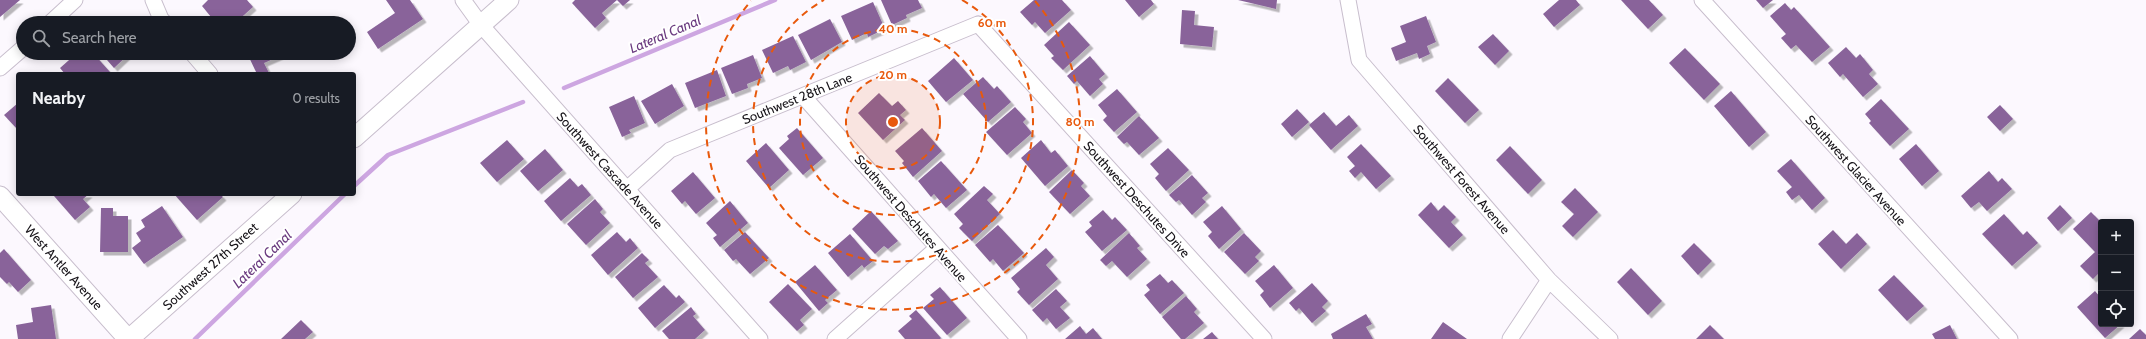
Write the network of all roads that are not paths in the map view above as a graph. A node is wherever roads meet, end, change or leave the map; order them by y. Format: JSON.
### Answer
{"nodes":[{"id":1,"x":75,"y":0,"type":"edge"},
{"id":2,"x":153,"y":0,"type":"edge"},
{"id":3,"x":463,"y":0,"type":"edge"},
{"id":4,"x":510,"y":0,"type":"edge"},
{"id":5,"x":1348,"y":0,"type":"edge"},
{"id":6,"x":1702,"y":0,"type":"edge"},
{"id":7,"x":58,"y":16,"type":"edge"},
{"id":8,"x":160,"y":16,"type":"edge"},
{"id":9,"x":978,"y":24,"type":"joint"},
{"id":10,"x":481,"y":25,"type":"junction"},
{"id":11,"x":16,"y":54,"type":"edge"},
{"id":12,"x":198,"y":60,"type":"edge"},
{"id":13,"x":0,"y":68,"type":"edge"},
{"id":14,"x":208,"y":72,"type":"edge"},
{"id":15,"x":803,"y":96,"type":"junction"},
{"id":16,"x":356,"y":136,"type":"edge"},
{"id":17,"x":627,"y":189,"type":"junction"},
{"id":18,"x":0,"y":196,"type":"edge"},
{"id":19,"x":290,"y":196,"type":"edge"},
{"id":20,"x":937,"y":248,"type":"junction"},
{"id":21,"x":1549,"y":280,"type":"junction"},
{"id":22,"x":129,"y":339,"type":"edge"},
{"id":23,"x":760,"y":339,"type":"edge"},
{"id":24,"x":836,"y":339,"type":"edge"},
{"id":25,"x":1019,"y":339,"type":"edge"},
{"id":26,"x":1264,"y":339,"type":"edge"},
{"id":27,"x":1510,"y":339,"type":"edge"},
{"id":28,"x":1610,"y":339,"type":"edge"},
{"id":29,"x":2010,"y":339,"type":"edge"}],
"edges":[{"from":1,"to":7,"type":"street"},
{"from":2,"to":8,"type":"street"},
{"from":3,"to":10,"type":"street","name":"Southwest Cascade Avenue"},
{"from":4,"to":10,"type":"street"},
{"from":5,"to":21,"type":"street","name":"Southwest Forest Avenue"},
{"from":6,"to":29,"type":"street","name":"Southwest Glacier Avenue"},
{"from":9,"to":15,"type":"street","name":"Southwest 28th Lane"},
{"from":9,"to":26,"type":"street","name":"Southwest Deschutes Drive"},
{"from":10,"to":16,"type":"street"},
{"from":10,"to":17,"type":"street","name":"Southwest Cascade Avenue"},
{"from":11,"to":13,"type":"street"},
{"from":12,"to":14,"type":"street"},
{"from":15,"to":17,"type":"street","name":"Southwest 28th Lane"},
{"from":15,"to":20,"type":"street","name":"Southwest Deschutes Avenue"},
{"from":17,"to":23,"type":"street","name":"Southwest Cascade Avenue"},
{"from":18,"to":22,"type":"street","name":"West Antler Avenue"},
{"from":19,"to":22,"type":"street","name":"Southwest 27th Street"},
{"from":20,"to":24,"type":"street"},
{"from":20,"to":25,"type":"street","name":"Southwest Deschutes Avenue"},
{"from":21,"to":27,"type":"street"},
{"from":21,"to":28,"type":"street","name":"Southwest Forest Avenue"}]}
